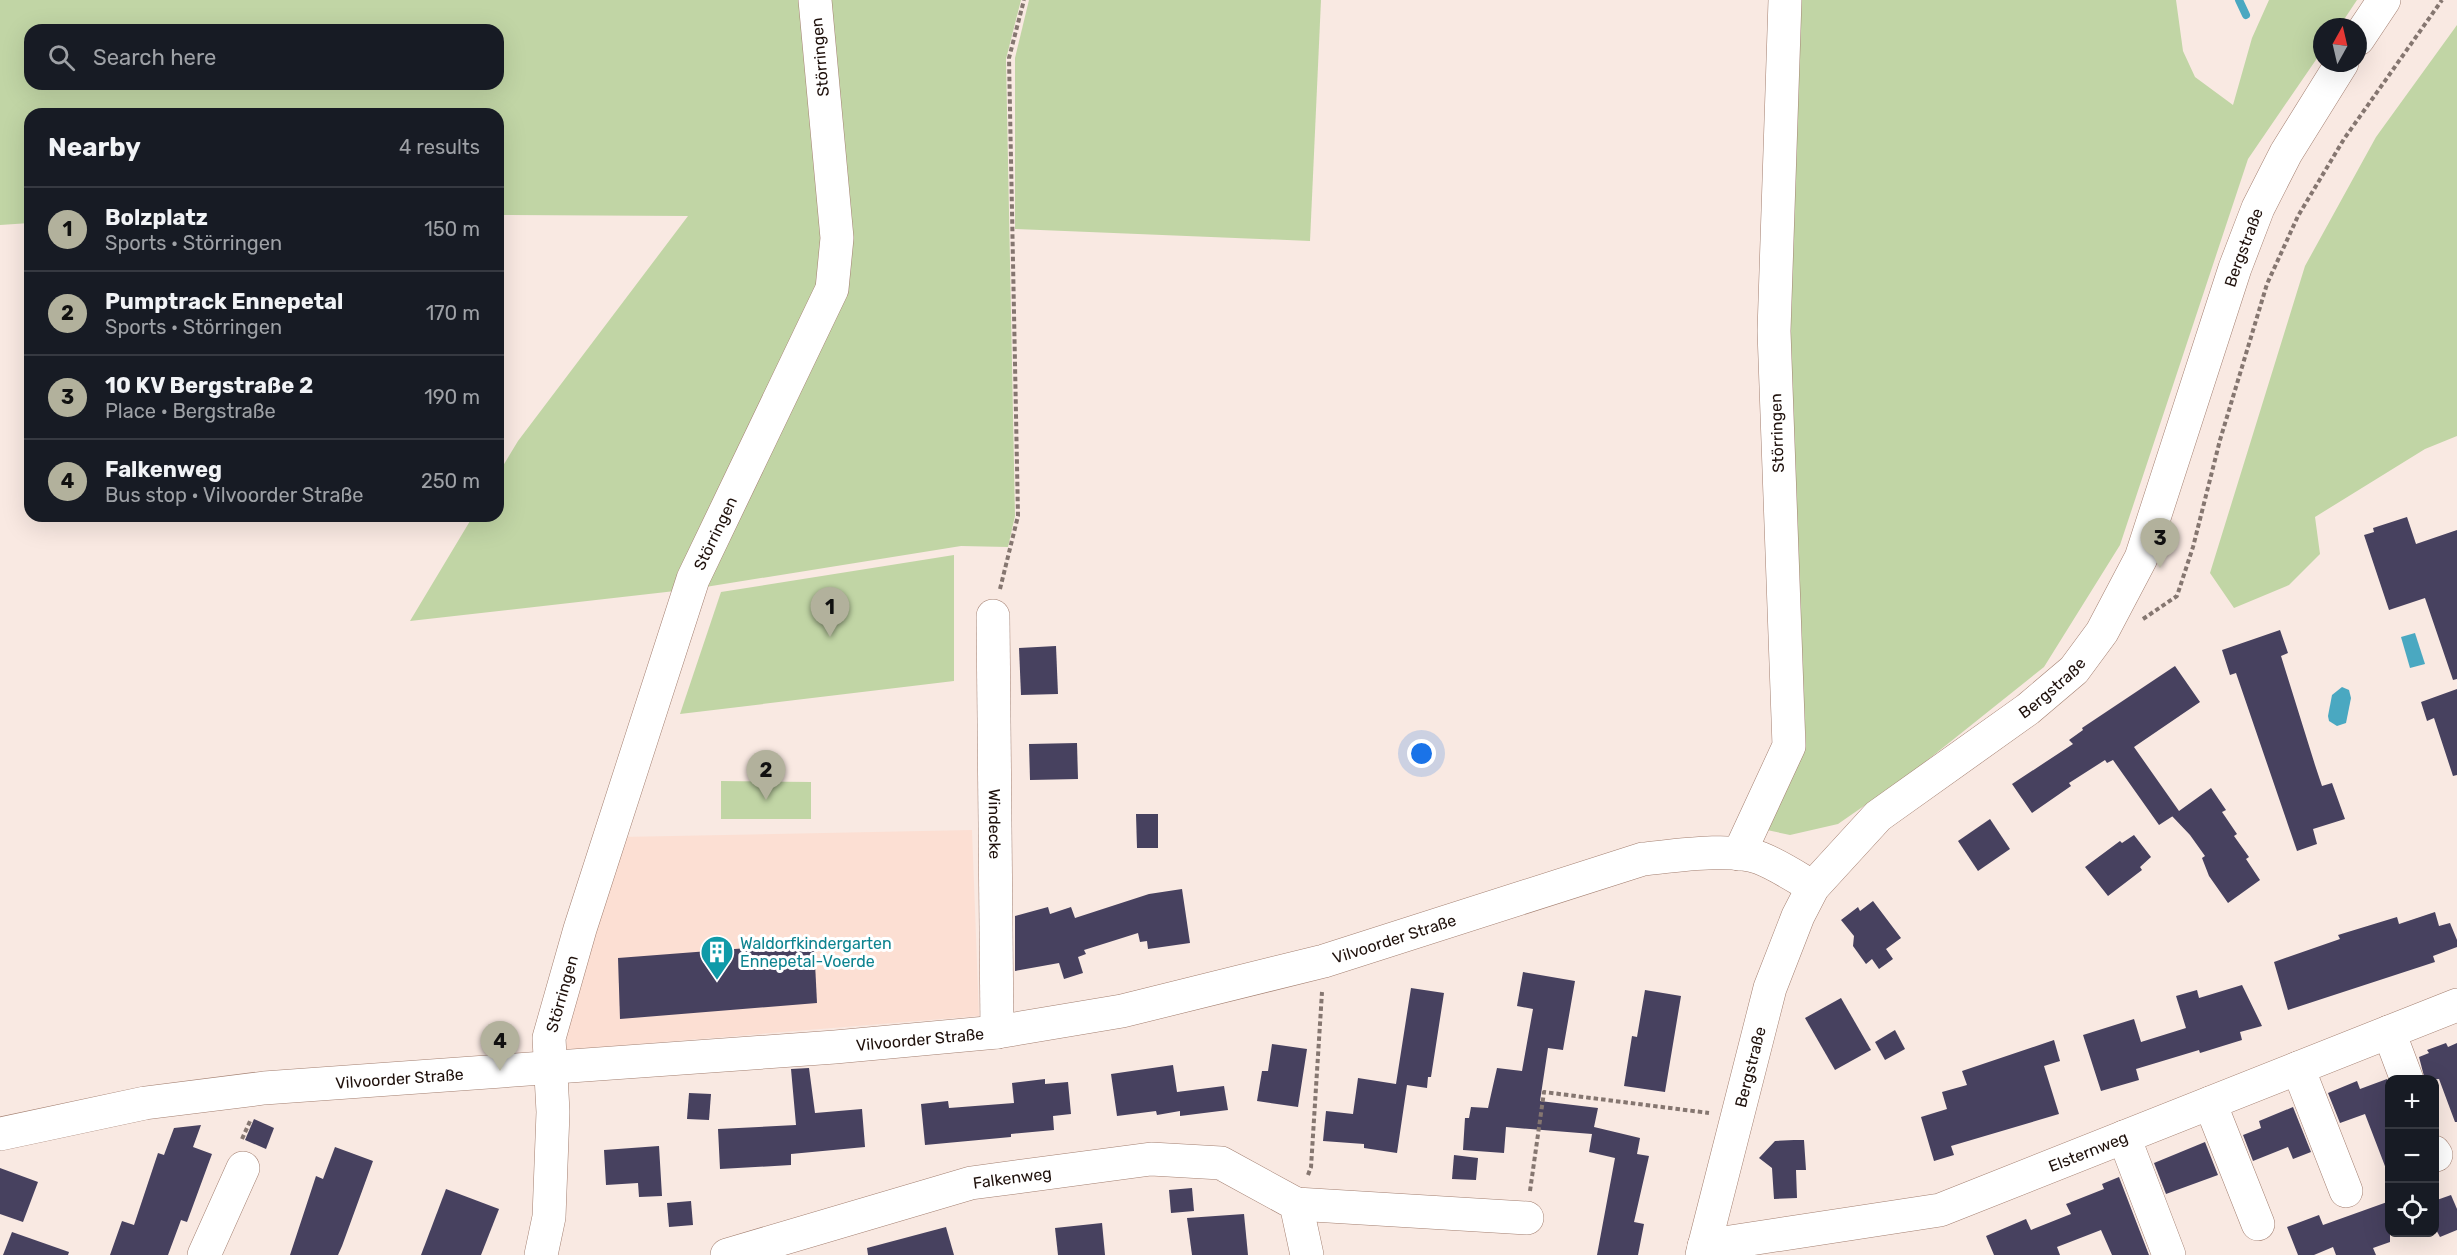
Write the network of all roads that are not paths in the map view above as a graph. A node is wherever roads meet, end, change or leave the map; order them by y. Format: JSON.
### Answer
{"nodes":[{"id":1,"x":815,"y":0,"type":"edge"},
{"id":2,"x":1785,"y":0,"type":"edge"},
{"id":3,"x":2384,"y":0,"type":"edge"},
{"id":4,"x":2367,"y":26,"type":"edge"},
{"id":5,"x":2336,"y":72,"type":"edge"},
{"id":6,"x":993,"y":616,"type":"road end"},
{"id":7,"x":1739,"y":854,"type":"junction"},
{"id":8,"x":1813,"y":887,"type":"junction"},
{"id":9,"x":2457,"y":1005,"type":"edge"},
{"id":10,"x":997,"y":1032,"type":"junction"},
{"id":11,"x":2389,"y":1032,"type":"junction"},
{"id":12,"x":549,"y":1068,"type":"junction"},
{"id":13,"x":2298,"y":1068,"type":"junction"},
{"id":14,"x":2405,"y":1075,"type":"edge"},
{"id":15,"x":2210,"y":1103,"type":"junction"},
{"id":16,"x":0,"y":1134,"type":"edge"},
{"id":17,"x":2124,"y":1137,"type":"junction"},
{"id":18,"x":243,"y":1168,"type":"road end"},
{"id":19,"x":2346,"y":1191,"type":"dead end"},
{"id":20,"x":1296,"y":1204,"type":"junction"},
{"id":21,"x":1527,"y":1218,"type":"road end"},
{"id":22,"x":2258,"y":1224,"type":"dead end"},
{"id":23,"x":1703,"y":1251,"type":"edge"},
{"id":24,"x":204,"y":1255,"type":"edge"},
{"id":25,"x":541,"y":1255,"type":"edge"},
{"id":26,"x":727,"y":1255,"type":"edge"},
{"id":27,"x":1307,"y":1255,"type":"edge"},
{"id":28,"x":2169,"y":1255,"type":"edge"}],
"edges":[{"from":1,"to":12,"type":"street","name":"Störringen"},
{"from":2,"to":7,"type":"street","name":"Störringen"},
{"from":3,"to":4,"type":"street"},
{"from":5,"to":8,"type":"street","name":"Bergstraße"},
{"from":6,"to":10,"type":"street","name":"Windecke"},
{"from":7,"to":8,"type":"street","name":"Vilvoorder Straße"},
{"from":7,"to":10,"type":"street","name":"Vilvoorder Straße"},
{"from":8,"to":23,"type":"street","name":"Bergstraße"},
{"from":9,"to":11,"type":"street","name":"Elsternweg"},
{"from":10,"to":12,"type":"street","name":"Vilvoorder Straße"},
{"from":11,"to":13,"type":"street","name":"Elsternweg"},
{"from":11,"to":14,"type":"street"},
{"from":12,"to":16,"type":"street","name":"Vilvoorder Straße"},
{"from":12,"to":25,"type":"street","name":"Störringen"},
{"from":13,"to":15,"type":"street","name":"Elsternweg"},
{"from":13,"to":19,"type":"street"},
{"from":15,"to":17,"type":"street","name":"Elsternweg"},
{"from":15,"to":22,"type":"street"},
{"from":17,"to":23,"type":"street","name":"Elsternweg"},
{"from":17,"to":28,"type":"street"},
{"from":18,"to":24,"type":"street"},
{"from":20,"to":21,"type":"street","name":"Falkenweg"},
{"from":20,"to":26,"type":"street","name":"Falkenweg"},
{"from":20,"to":27,"type":"street"}]}
